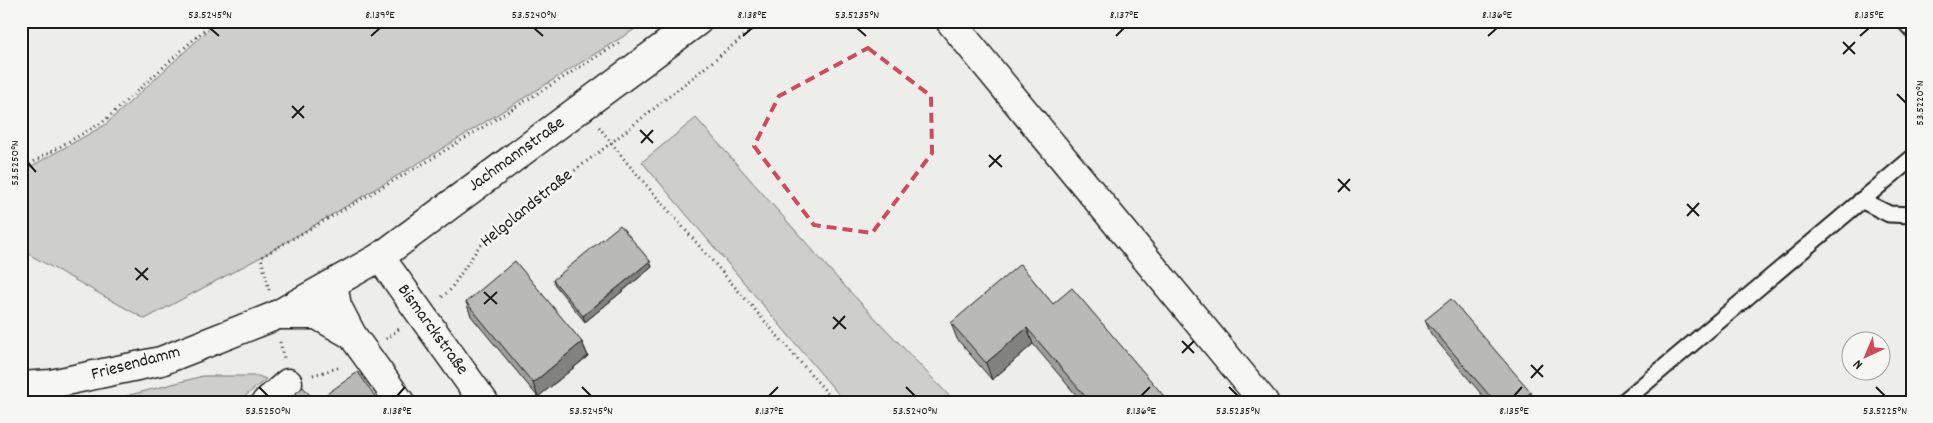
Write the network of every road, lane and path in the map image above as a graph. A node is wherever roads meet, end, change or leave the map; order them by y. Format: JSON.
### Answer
{"nodes":[{"id":1,"x":214,"y":21,"type":"edge"},
{"id":2,"x":698,"y":21,"type":"edge"},
{"id":3,"x":763,"y":21,"type":"edge"},
{"id":4,"x":950,"y":21,"type":"edge"},
{"id":5,"x":1904,"y":21,"type":"edge"},
{"id":6,"x":1912,"y":30,"type":"edge"},
{"id":7,"x":620,"y":42,"type":"dead end"},
{"id":8,"x":611,"y":143,"type":"junction"},
{"id":9,"x":1912,"y":158,"type":"edge"},
{"id":10,"x":21,"y":169,"type":"edge"},
{"id":11,"x":1861,"y":200,"type":"junction"},
{"id":12,"x":1912,"y":215,"type":"edge"},
{"id":13,"x":261,"y":257,"type":"dead end"},
{"id":14,"x":380,"y":257,"type":"junction"},
{"id":15,"x":333,"y":284,"type":"junction"},
{"id":16,"x":275,"y":316,"type":"junction"},
{"id":17,"x":422,"y":317,"type":"junction"},
{"id":18,"x":359,"y":345,"type":"junction"},
{"id":19,"x":288,"y":383,"type":"joint"},
{"id":20,"x":21,"y":386,"type":"edge"},
{"id":21,"x":266,"y":402,"type":"edge"},
{"id":22,"x":400,"y":402,"type":"edge"},
{"id":23,"x":484,"y":402,"type":"edge"},
{"id":24,"x":835,"y":402,"type":"edge"},
{"id":25,"x":1264,"y":402,"type":"edge"},
{"id":26,"x":1623,"y":402,"type":"edge"}],
"edges":[{"from":1,"to":10,"type":"path"},
{"from":2,"to":14,"type":"street","name":"Jachmannstraße"},
{"from":3,"to":8,"type":"path","name":"Helgolandstraße"},
{"from":4,"to":25,"type":"street"},
{"from":5,"to":6,"type":"lane"},
{"from":7,"to":13,"type":"path"},
{"from":8,"to":17,"type":"path","name":"Helgolandstraße"},
{"from":8,"to":24,"type":"path"},
{"from":9,"to":11,"type":"lane"},
{"from":11,"to":12,"type":"lane"},
{"from":11,"to":26,"type":"lane"},
{"from":14,"to":15,"type":"street","name":"Jachmannstraße"},
{"from":14,"to":17,"type":"street","name":"Bismarckstraße"},
{"from":15,"to":16,"type":"street","name":"Friesendamm"},
{"from":15,"to":18,"type":"street"},
{"from":16,"to":18,"type":"street","name":"Friesendamm"},
{"from":16,"to":20,"type":"street","name":"Friesendamm"},
{"from":17,"to":18,"type":"path","name":"Helgolandstraße"},
{"from":17,"to":23,"type":"street","name":"Bismarckstraße"},
{"from":18,"to":19,"type":"path","name":"Helgolandstraße"},
{"from":18,"to":22,"type":"street"},
{"from":19,"to":21,"type":"street"}]}
